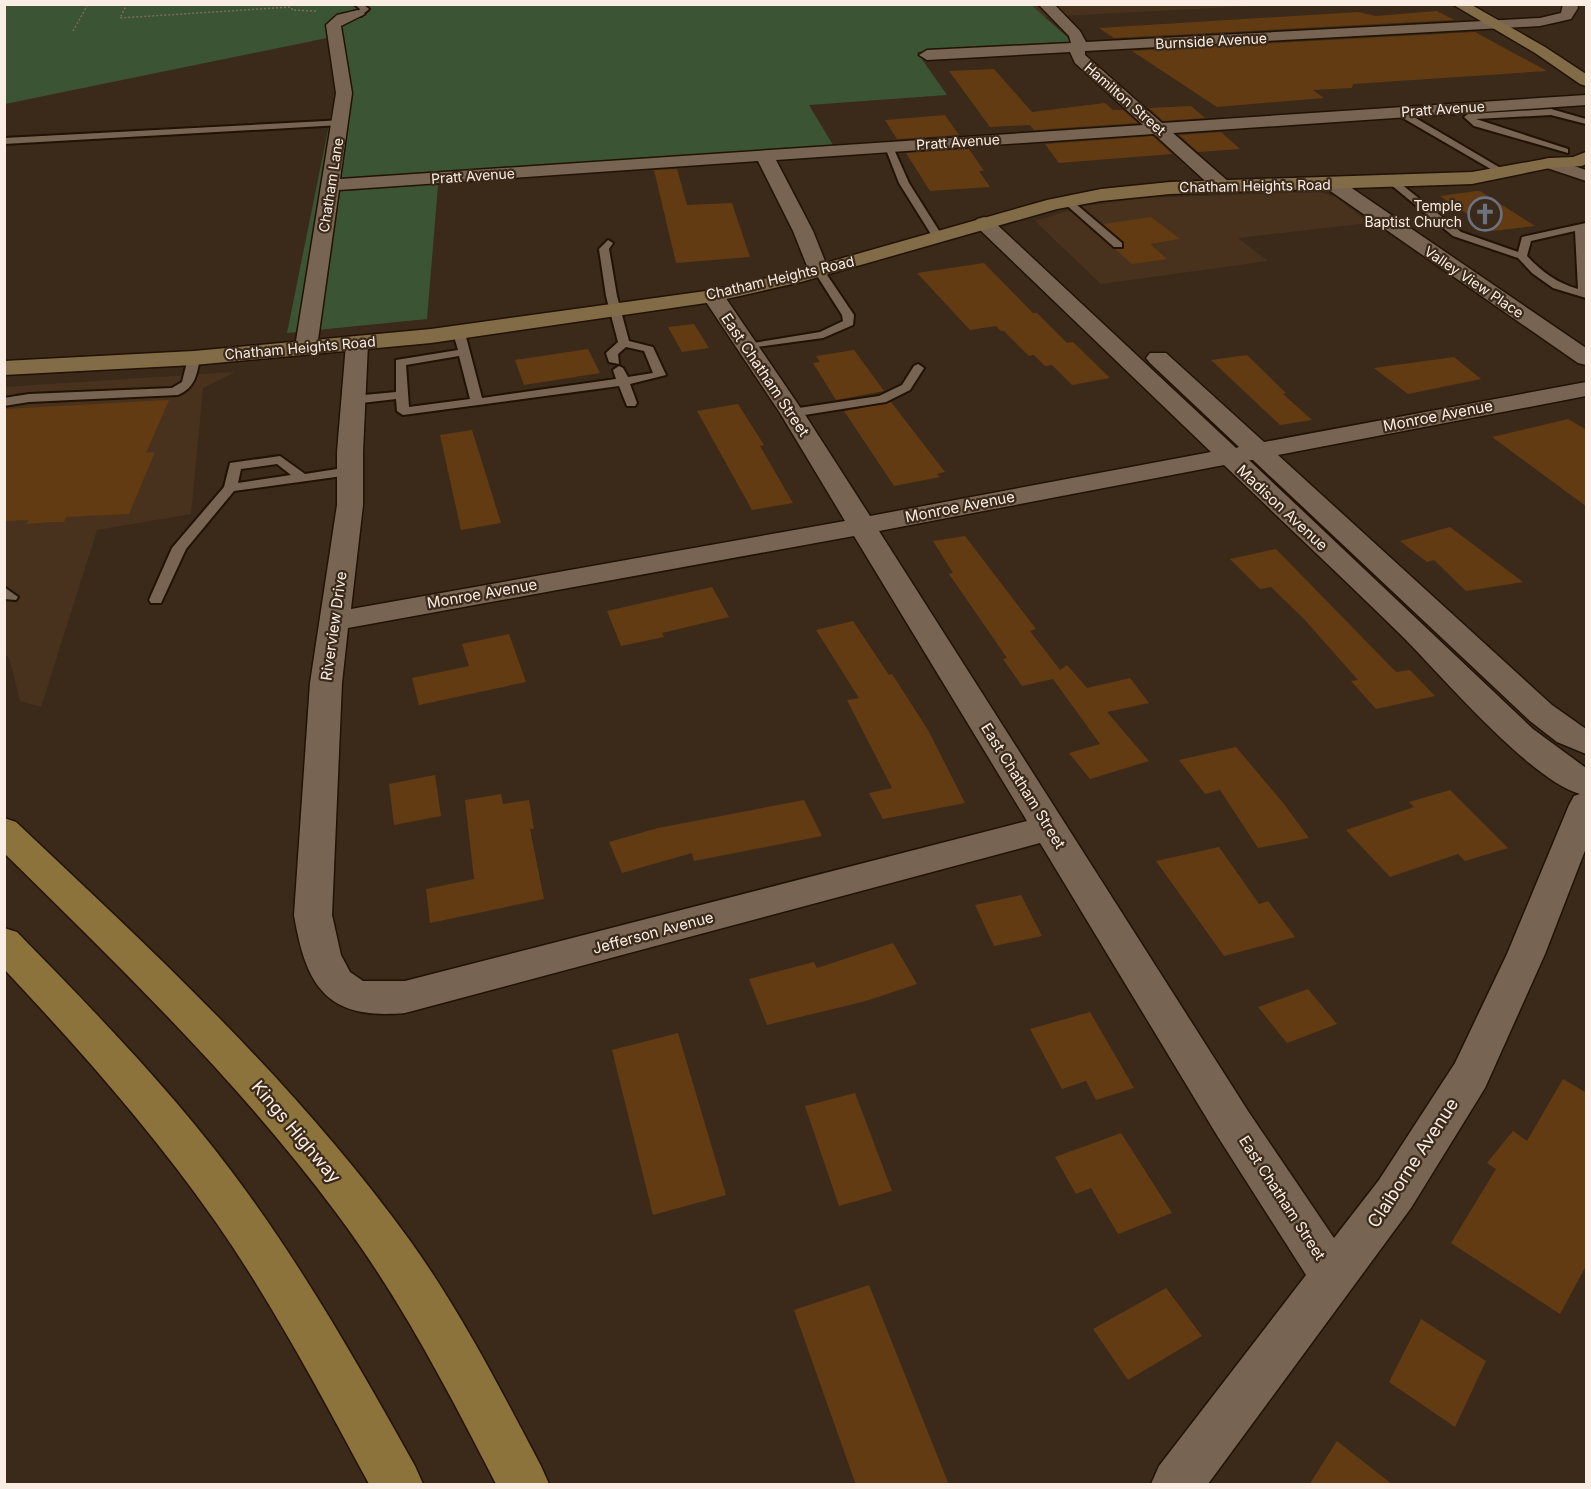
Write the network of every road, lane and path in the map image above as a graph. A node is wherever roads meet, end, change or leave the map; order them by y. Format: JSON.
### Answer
{"nodes":[{"id":1,"x":88,"y":4,"type":"edge"},
{"id":2,"x":127,"y":4,"type":"edge"},
{"id":3,"x":1045,"y":4,"type":"edge"},
{"id":4,"x":1459,"y":4,"type":"edge"},
{"id":5,"x":1485,"y":4,"type":"edge"},
{"id":6,"x":1570,"y":4,"type":"edge"},
{"id":7,"x":291,"y":7,"type":"dead end"},
{"id":8,"x":358,"y":9,"type":"edge"},
{"id":9,"x":1518,"y":23,"type":"junction"},
{"id":10,"x":1494,"y":25,"type":"junction"},
{"id":11,"x":73,"y":31,"type":"dead end"},
{"id":12,"x":1078,"y":47,"type":"junction"},
{"id":13,"x":1566,"y":49,"type":"dead end"},
{"id":14,"x":927,"y":55,"type":"dead end"},
{"id":15,"x":1587,"y":81,"type":"edge"},
{"id":16,"x":1587,"y":100,"type":"edge"},
{"id":17,"x":1399,"y":112,"type":"junction"},
{"id":18,"x":341,"y":122,"type":"junction"},
{"id":19,"x":1587,"y":122,"type":"edge"},
{"id":20,"x":1158,"y":129,"type":"junction"},
{"id":21,"x":1587,"y":139,"type":"edge"},
{"id":22,"x":4,"y":141,"type":"edge"},
{"id":23,"x":888,"y":147,"type":"junction"},
{"id":24,"x":764,"y":155,"type":"junction"},
{"id":25,"x":1557,"y":157,"type":"junction"},
{"id":26,"x":1587,"y":157,"type":"edge"},
{"id":27,"x":1504,"y":173,"type":"junction"},
{"id":28,"x":1587,"y":176,"type":"edge"},
{"id":29,"x":1393,"y":182,"type":"junction"},
{"id":30,"x":1333,"y":184,"type":"junction"},
{"id":31,"x":330,"y":185,"type":"junction"},
{"id":32,"x":1222,"y":186,"type":"junction"},
{"id":33,"x":1067,"y":201,"type":"junction"},
{"id":34,"x":1011,"y":216,"type":"junction"},
{"id":35,"x":984,"y":224,"type":"junction"},
{"id":36,"x":1583,"y":227,"type":"edge"},
{"id":37,"x":938,"y":237,"type":"junction"},
{"id":38,"x":608,"y":243,"type":"dead end"},
{"id":39,"x":1118,"y":245,"type":"dead end"},
{"id":40,"x":1522,"y":256,"type":"junction"},
{"id":41,"x":819,"y":271,"type":"junction"},
{"id":42,"x":1585,"y":295,"type":"edge"},
{"id":43,"x":712,"y":296,"type":"junction"},
{"id":44,"x":614,"y":311,"type":"junction"},
{"id":45,"x":462,"y":342,"type":"junction"},
{"id":46,"x":624,"y":343,"type":"junction"},
{"id":47,"x":357,"y":344,"type":"junction"},
{"id":48,"x":306,"y":347,"type":"junction"},
{"id":49,"x":746,"y":347,"type":"junction"},
{"id":50,"x":194,"y":358,"type":"junction"},
{"id":51,"x":1587,"y":358,"type":"edge"},
{"id":52,"x":4,"y":368,"type":"edge"},
{"id":53,"x":918,"y":368,"type":"dead end"},
{"id":54,"x":624,"y":382,"type":"junction"},
{"id":55,"x":1587,"y":388,"type":"edge"},
{"id":56,"x":402,"y":395,"type":"junction"},
{"id":57,"x":353,"y":400,"type":"junction"},
{"id":58,"x":4,"y":402,"type":"edge"},
{"id":59,"x":477,"y":402,"type":"junction"},
{"id":60,"x":631,"y":402,"type":"dead end"},
{"id":61,"x":792,"y":413,"type":"junction"},
{"id":62,"x":1259,"y":450,"type":"junction"},
{"id":63,"x":1227,"y":456,"type":"junction"},
{"id":64,"x":350,"y":471,"type":"junction"},
{"id":65,"x":302,"y":478,"type":"junction"},
{"id":66,"x":230,"y":488,"type":"junction"},
{"id":67,"x":861,"y":526,"type":"junction"},
{"id":68,"x":156,"y":600,"type":"dead end"},
{"id":69,"x":334,"y":621,"type":"junction"},
{"id":70,"x":1587,"y":743,"type":"edge"},
{"id":71,"x":1587,"y":784,"type":"edge"},
{"id":72,"x":1587,"y":805,"type":"edge"},
{"id":73,"x":1049,"y":828,"type":"junction"},
{"id":74,"x":4,"y":831,"type":"edge"},
{"id":75,"x":314,"y":909,"type":"joint"},
{"id":76,"x":4,"y":943,"type":"edge"},
{"id":77,"x":1334,"y":1277,"type":"junction"},
{"id":78,"x":397,"y":1485,"type":"edge"},
{"id":79,"x":523,"y":1485,"type":"edge"},
{"id":80,"x":1177,"y":1485,"type":"edge"}],
"edges":[{"from":1,"to":11,"type":"path"},
{"from":2,"to":7,"type":"path"},
{"from":3,"to":12,"type":"street","name":"Hamilton Street"},
{"from":4,"to":10,"type":"main road"},
{"from":5,"to":9,"type":"main road"},
{"from":6,"to":9,"type":"street","name":"Burnside Avenue"},
{"from":8,"to":18,"type":"street","name":"Chatham Lane"},
{"from":9,"to":10,"type":"street","name":"Burnside Avenue"},
{"from":9,"to":13,"type":"main road"},
{"from":10,"to":12,"type":"street","name":"Burnside Avenue"},
{"from":10,"to":15,"type":"main road"},
{"from":12,"to":14,"type":"street","name":"Burnside Avenue"},
{"from":12,"to":20,"type":"street","name":"Hamilton Street"},
{"from":16,"to":17,"type":"street","name":"Pratt Avenue"},
{"from":17,"to":20,"type":"street","name":"Pratt Avenue"},
{"from":17,"to":27,"type":"lane"},
{"from":18,"to":22,"type":"lane"},
{"from":18,"to":31,"type":"street","name":"Chatham Lane"},
{"from":19,"to":25,"type":"lane"},
{"from":20,"to":23,"type":"street","name":"Pratt Avenue"},
{"from":20,"to":32,"type":"street","name":"Hamilton Street"},
{"from":21,"to":25,"type":"main road","name":"Chatham Heights Road"},
{"from":23,"to":24,"type":"street","name":"Pratt Avenue"},
{"from":23,"to":37,"type":"lane"},
{"from":24,"to":31,"type":"street","name":"Pratt Avenue"},
{"from":24,"to":41,"type":"street"},
{"from":25,"to":26,"type":"main road","name":"Chatham Heights Road"},
{"from":25,"to":27,"type":"main road","name":"Chatham Heights Road"},
{"from":25,"to":28,"type":"street"},
{"from":27,"to":29,"type":"main road","name":"Chatham Heights Road"},
{"from":29,"to":30,"type":"main road","name":"Chatham Heights Road"},
{"from":29,"to":40,"type":"lane"},
{"from":30,"to":32,"type":"main road","name":"Chatham Heights Road"},
{"from":30,"to":51,"type":"street","name":"Valley View Place"},
{"from":31,"to":48,"type":"street","name":"Chatham Lane"},
{"from":32,"to":33,"type":"main road","name":"Chatham Heights Road"},
{"from":33,"to":34,"type":"main road","name":"Chatham Heights Road"},
{"from":33,"to":39,"type":"lane"},
{"from":34,"to":35,"type":"main road","name":"Chatham Heights Road"},
{"from":34,"to":62,"type":"street","name":"Madison Avenue"},
{"from":35,"to":37,"type":"main road","name":"Chatham Heights Road"},
{"from":35,"to":63,"type":"street","name":"Madison Avenue"},
{"from":36,"to":40,"type":"lane"},
{"from":36,"to":42,"type":"lane"},
{"from":37,"to":41,"type":"main road","name":"Chatham Heights Road"},
{"from":38,"to":44,"type":"lane"},
{"from":40,"to":42,"type":"lane"},
{"from":41,"to":43,"type":"main road","name":"Chatham Heights Road"},
{"from":41,"to":49,"type":"lane"},
{"from":43,"to":44,"type":"main road","name":"Chatham Heights Road"},
{"from":43,"to":49,"type":"street","name":"East Chatham Street"},
{"from":44,"to":45,"type":"main road","name":"Chatham Heights Road"},
{"from":44,"to":46,"type":"lane"},
{"from":45,"to":47,"type":"main road","name":"Chatham Heights Road"},
{"from":45,"to":56,"type":"lane"},
{"from":45,"to":59,"type":"lane"},
{"from":46,"to":54,"type":"lane"},
{"from":46,"to":54,"type":"lane"},
{"from":47,"to":48,"type":"main road","name":"Chatham Heights Road"},
{"from":47,"to":57,"type":"street","name":"Riverview Drive"},
{"from":48,"to":50,"type":"main road","name":"Chatham Heights Road"},
{"from":49,"to":61,"type":"street","name":"East Chatham Street"},
{"from":50,"to":52,"type":"main road","name":"Chatham Heights Road"},
{"from":50,"to":58,"type":"lane"},
{"from":53,"to":61,"type":"lane"},
{"from":54,"to":59,"type":"lane"},
{"from":54,"to":60,"type":"lane"},
{"from":55,"to":62,"type":"street","name":"Monroe Avenue"},
{"from":56,"to":57,"type":"lane"},
{"from":56,"to":59,"type":"lane"},
{"from":57,"to":64,"type":"street","name":"Riverview Drive"},
{"from":61,"to":67,"type":"street","name":"East Chatham Street"},
{"from":62,"to":63,"type":"street","name":"Monroe Avenue"},
{"from":62,"to":70,"type":"street","name":"Madison Avenue"},
{"from":63,"to":67,"type":"street","name":"Monroe Avenue"},
{"from":63,"to":71,"type":"street","name":"Madison Avenue"},
{"from":64,"to":65,"type":"lane"},
{"from":64,"to":69,"type":"street","name":"Riverview Drive"},
{"from":65,"to":66,"type":"lane"},
{"from":65,"to":66,"type":"lane"},
{"from":66,"to":68,"type":"lane"},
{"from":67,"to":69,"type":"street","name":"Monroe Avenue"},
{"from":67,"to":73,"type":"street","name":"East Chatham Street"},
{"from":69,"to":75,"type":"street","name":"Riverview Drive"},
{"from":72,"to":77,"type":"street","name":"Claiborne Avenue"},
{"from":73,"to":75,"type":"street","name":"Jefferson Avenue"},
{"from":73,"to":77,"type":"street","name":"East Chatham Street"},
{"from":74,"to":79,"type":"main road","name":"Kings Highway"},
{"from":76,"to":78,"type":"main road"},
{"from":77,"to":80,"type":"street","name":"Claiborne Avenue"}]}
